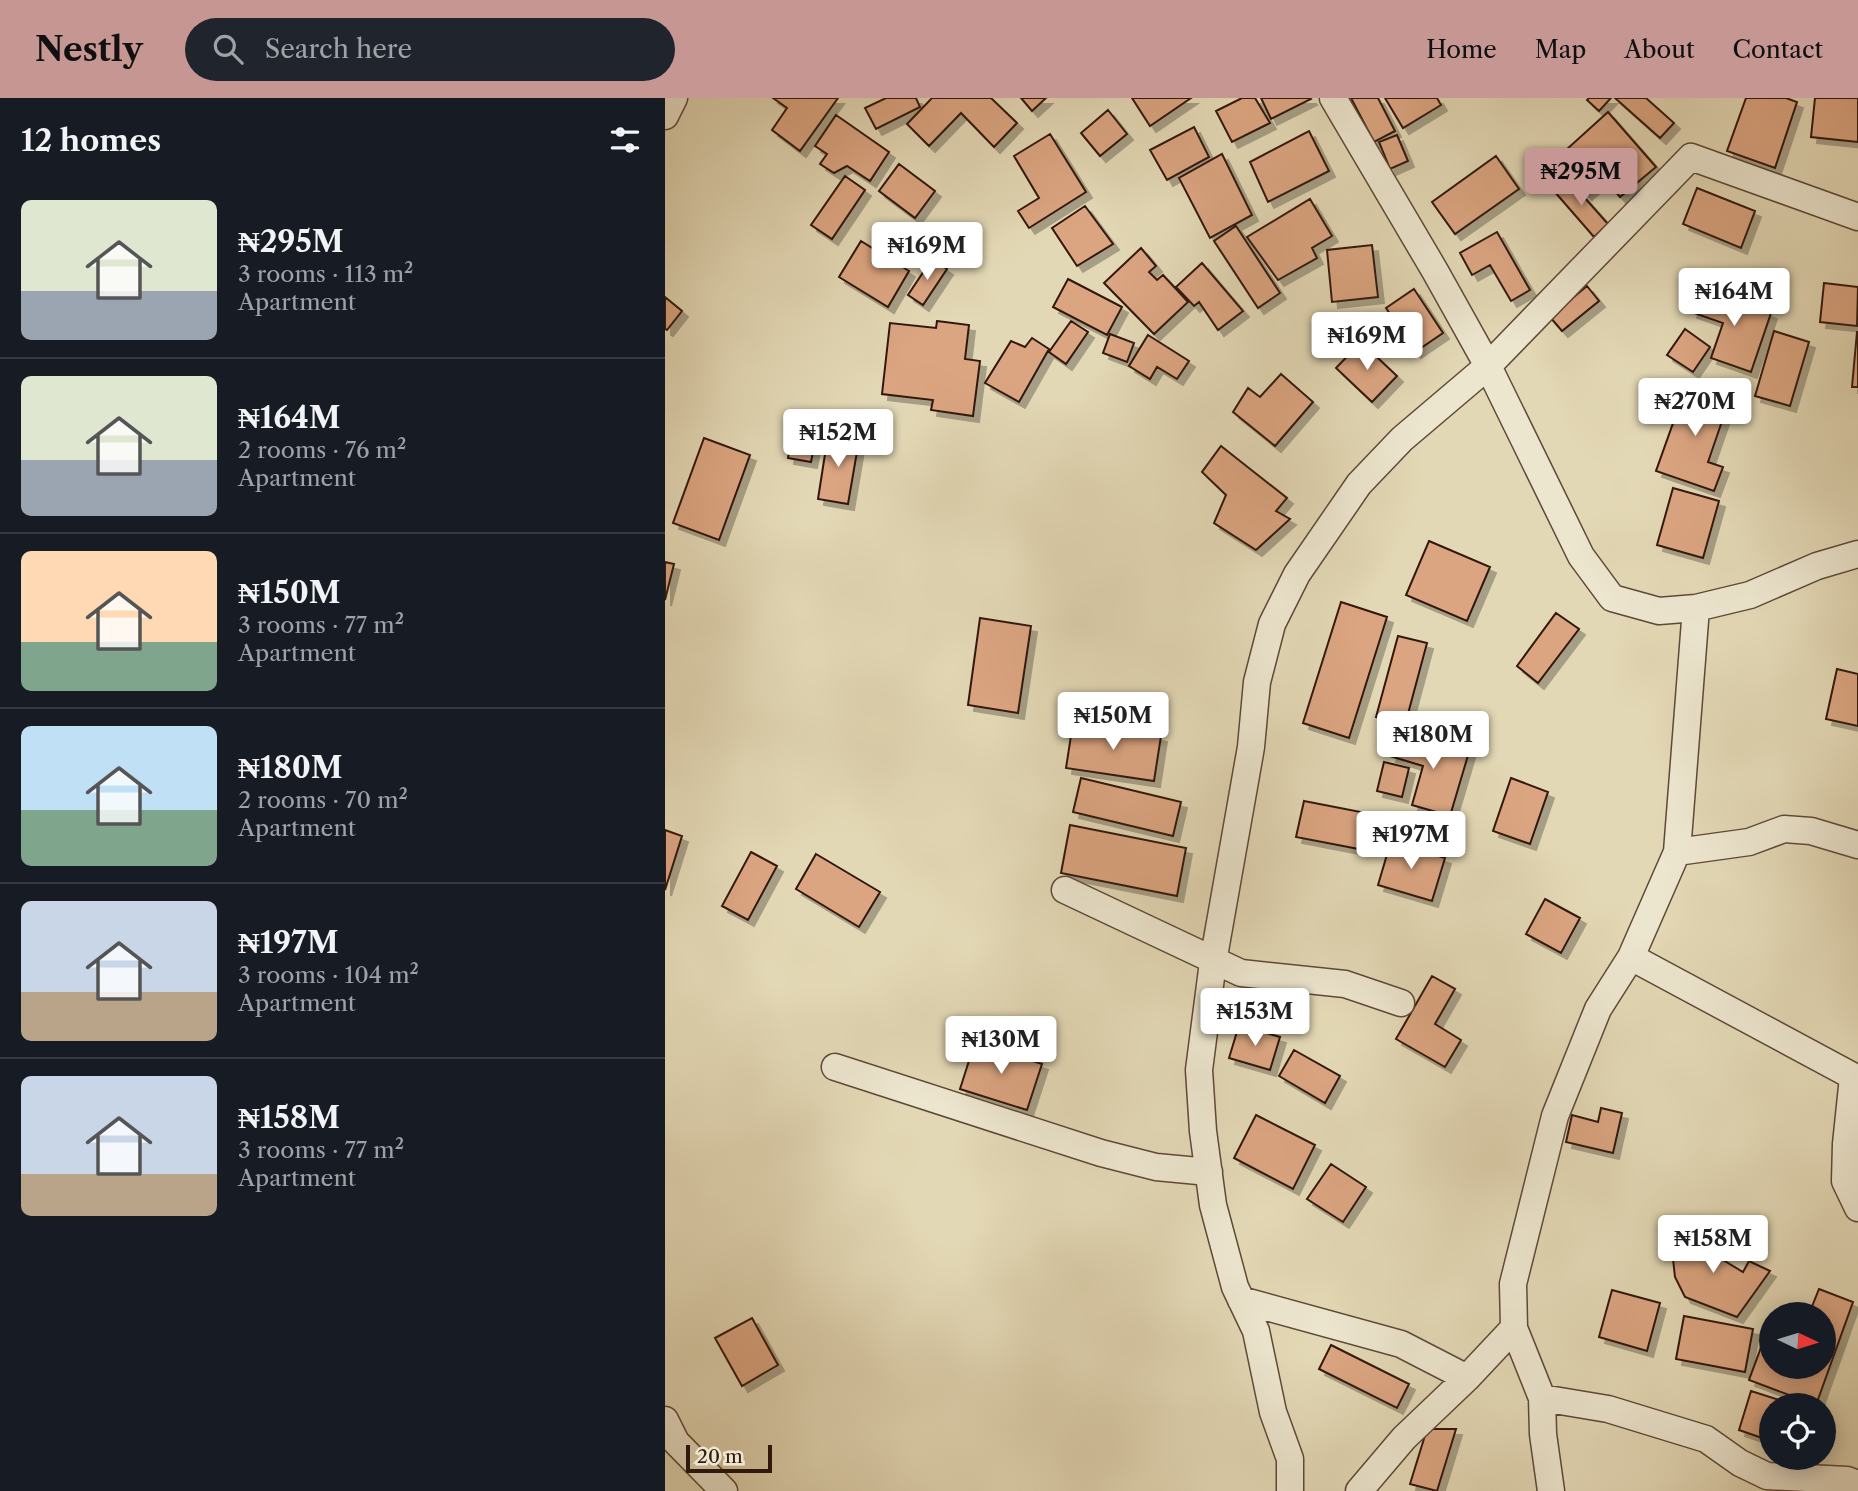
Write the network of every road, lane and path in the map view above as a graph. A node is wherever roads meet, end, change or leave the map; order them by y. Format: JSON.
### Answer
{"nodes":[{"id":1,"x":674,"y":98,"type":"edge"},
{"id":2,"x":1333,"y":98,"type":"edge"},
{"id":3,"x":665,"y":116,"type":"edge"},
{"id":4,"x":1858,"y":217,"type":"edge"},
{"id":5,"x":1488,"y":366,"type":"junction"},
{"id":6,"x":1858,"y":554,"type":"edge"},
{"id":7,"x":1696,"y":608,"type":"junction"},
{"id":8,"x":1858,"y":845,"type":"edge"},
{"id":9,"x":1677,"y":852,"type":"junction"},
{"id":10,"x":1065,"y":890,"type":"dead end"},
{"id":11,"x":1631,"y":957,"type":"junction"},
{"id":12,"x":1213,"y":961,"type":"junction"},
{"id":13,"x":1401,"y":1003,"type":"dead end"},
{"id":14,"x":835,"y":1067,"type":"dead end"},
{"id":15,"x":1856,"y":1078,"type":"edge"},
{"id":16,"x":1209,"y":1172,"type":"junction"},
{"id":17,"x":1858,"y":1208,"type":"edge"},
{"id":18,"x":1241,"y":1300,"type":"junction"},
{"id":19,"x":1514,"y":1328,"type":"junction"},
{"id":20,"x":1467,"y":1378,"type":"junction"},
{"id":21,"x":1542,"y":1398,"type":"junction"},
{"id":22,"x":665,"y":1420,"type":"edge"},
{"id":23,"x":1858,"y":1484,"type":"edge"},
{"id":24,"x":723,"y":1491,"type":"edge"},
{"id":25,"x":1290,"y":1491,"type":"edge"},
{"id":26,"x":1359,"y":1491,"type":"edge"},
{"id":27,"x":1551,"y":1491,"type":"edge"}],
"edges":[{"from":1,"to":3,"type":"street"},
{"from":2,"to":5,"type":"street"},
{"from":4,"to":5,"type":"street"},
{"from":5,"to":7,"type":"street"},
{"from":5,"to":12,"type":"street"},
{"from":6,"to":7,"type":"street"},
{"from":7,"to":9,"type":"street"},
{"from":8,"to":9,"type":"street"},
{"from":9,"to":11,"type":"street"},
{"from":10,"to":12,"type":"street"},
{"from":11,"to":15,"type":"street"},
{"from":11,"to":19,"type":"street"},
{"from":12,"to":13,"type":"street"},
{"from":12,"to":16,"type":"street"},
{"from":14,"to":16,"type":"street"},
{"from":15,"to":17,"type":"street"},
{"from":16,"to":18,"type":"street"},
{"from":18,"to":20,"type":"street"},
{"from":18,"to":25,"type":"street"},
{"from":19,"to":20,"type":"street"},
{"from":19,"to":21,"type":"street"},
{"from":20,"to":26,"type":"street"},
{"from":21,"to":23,"type":"street"},
{"from":21,"to":27,"type":"street"},
{"from":22,"to":24,"type":"street"}]}
